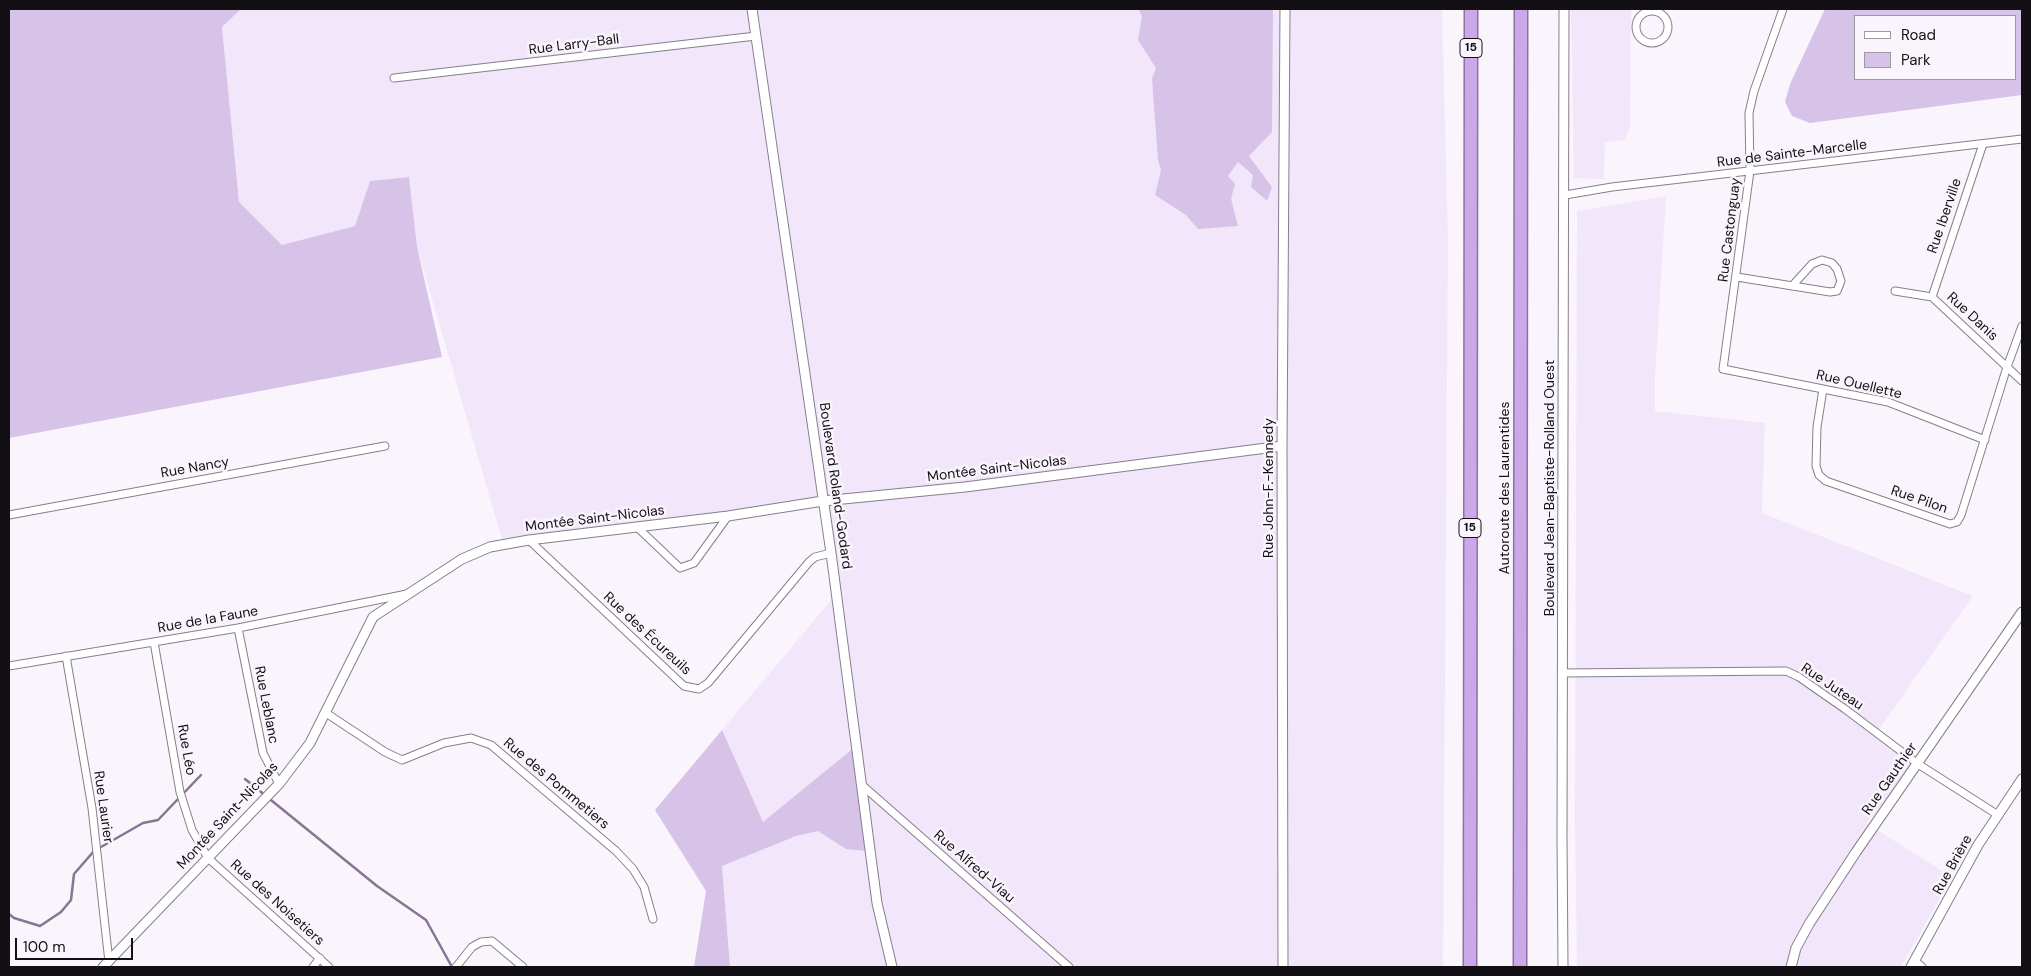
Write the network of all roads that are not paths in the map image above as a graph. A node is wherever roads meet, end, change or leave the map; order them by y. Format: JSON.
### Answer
{"nodes":[{"id":1,"x":752,"y":9,"type":"edge"},
{"id":2,"x":1285,"y":9,"type":"edge"},
{"id":3,"x":1471,"y":9,"type":"edge"},
{"id":4,"x":1521,"y":9,"type":"edge"},
{"id":5,"x":1564,"y":9,"type":"edge"},
{"id":6,"x":1667,"y":9,"type":"edge"},
{"id":7,"x":1783,"y":9,"type":"edge"},
{"id":8,"x":1664,"y":17,"type":"junction"},
{"id":9,"x":756,"y":36,"type":"junction"},
{"id":10,"x":394,"y":78,"type":"dead end"},
{"id":11,"x":2022,"y":139,"type":"edge"},
{"id":12,"x":1983,"y":144,"type":"junction"},
{"id":13,"x":1750,"y":171,"type":"junction"},
{"id":14,"x":1564,"y":195,"type":"junction"},
{"id":15,"x":1737,"y":277,"type":"junction"},
{"id":16,"x":1792,"y":286,"type":"junction"},
{"id":17,"x":1895,"y":291,"type":"dead end"},
{"id":18,"x":1932,"y":296,"type":"junction"},
{"id":19,"x":2022,"y":326,"type":"edge"},
{"id":20,"x":2007,"y":367,"type":"junction"},
{"id":21,"x":1723,"y":369,"type":"joint"},
{"id":22,"x":2022,"y":381,"type":"edge"},
{"id":23,"x":1823,"y":389,"type":"junction"},
{"id":24,"x":1985,"y":440,"type":"junction"},
{"id":25,"x":385,"y":446,"type":"dead end"},
{"id":26,"x":1282,"y":446,"type":"junction"},
{"id":27,"x":823,"y":501,"type":"junction"},
{"id":28,"x":9,"y":515,"type":"edge"},
{"id":29,"x":728,"y":516,"type":"junction"},
{"id":30,"x":636,"y":527,"type":"junction"},
{"id":31,"x":530,"y":540,"type":"junction"},
{"id":32,"x":831,"y":553,"type":"junction"},
{"id":33,"x":410,"y":593,"type":"junction"},
{"id":34,"x":2022,"y":612,"type":"edge"},
{"id":35,"x":238,"y":628,"type":"junction"},
{"id":36,"x":154,"y":642,"type":"junction"},
{"id":37,"x":66,"y":656,"type":"junction"},
{"id":38,"x":9,"y":663,"type":"edge"},
{"id":39,"x":1563,"y":673,"type":"junction"},
{"id":40,"x":326,"y":713,"type":"junction"},
{"id":41,"x":1918,"y":764,"type":"junction"},
{"id":42,"x":2022,"y":778,"type":"edge"},
{"id":43,"x":279,"y":784,"type":"junction"},
{"id":44,"x":863,"y":786,"type":"junction"},
{"id":45,"x":1998,"y":816,"type":"junction"},
{"id":46,"x":208,"y":858,"type":"junction"},
{"id":47,"x":654,"y":919,"type":"dead end"},
{"id":48,"x":320,"y":958,"type":"junction"},
{"id":49,"x":106,"y":965,"type":"edge"},
{"id":50,"x":1916,"y":965,"type":"edge"},
{"id":51,"x":313,"y":967,"type":"edge"},
{"id":52,"x":329,"y":967,"type":"edge"},
{"id":53,"x":456,"y":967,"type":"edge"},
{"id":54,"x":522,"y":967,"type":"edge"},
{"id":55,"x":892,"y":967,"type":"edge"},
{"id":56,"x":1069,"y":967,"type":"edge"},
{"id":57,"x":1283,"y":967,"type":"edge"},
{"id":58,"x":1470,"y":967,"type":"edge"},
{"id":59,"x":1520,"y":967,"type":"edge"},
{"id":60,"x":1563,"y":967,"type":"edge"},
{"id":61,"x":1791,"y":967,"type":"edge"}],
"edges":[{"from":1,"to":9,"type":"street","name":"Boulevard Roland-Godard"},
{"from":2,"to":26,"type":"street","name":"Rue John-F.-Kennedy"},
{"from":3,"to":58,"type":"highway","number":"15"},
{"from":4,"to":59,"type":"highway","name":"Autoroute des Laurentides"},
{"from":5,"to":14,"type":"street","name":"Boulevard Jean-Baptiste-Rolland Ouest"},
{"from":6,"to":8,"type":"street"},
{"from":7,"to":13,"type":"street","name":"Rue Castonguay"},
{"from":8,"to":8,"type":"street"},
{"from":9,"to":10,"type":"street","name":"Rue Larry-Ball"},
{"from":9,"to":27,"type":"street","name":"Boulevard Roland-Godard"},
{"from":11,"to":12,"type":"street","name":"Rue de Sainte-Marcelle"},
{"from":12,"to":13,"type":"street","name":"Rue de Sainte-Marcelle"},
{"from":12,"to":18,"type":"street","name":"Rue Iberville"},
{"from":13,"to":14,"type":"street","name":"Rue de Sainte-Marcelle"},
{"from":13,"to":15,"type":"street","name":"Rue Castonguay"},
{"from":14,"to":39,"type":"street","name":"Boulevard Jean-Baptiste-Rolland Ouest"},
{"from":15,"to":16,"type":"street"},
{"from":15,"to":21,"type":"street","name":"Rue Castonguay"},
{"from":16,"to":16,"type":"street"},
{"from":17,"to":18,"type":"street","name":"Rue Danis"},
{"from":18,"to":20,"type":"street","name":"Rue Danis"},
{"from":19,"to":20,"type":"street","name":"Rue Pilon"},
{"from":20,"to":22,"type":"street","name":"Rue Danis"},
{"from":20,"to":24,"type":"street","name":"Rue Pilon"},
{"from":21,"to":23,"type":"street","name":"Rue Ouellette"},
{"from":23,"to":24,"type":"street","name":"Rue Ouellette"},
{"from":23,"to":24,"type":"street","name":"Rue Pilon"},
{"from":25,"to":28,"type":"street","name":"Rue Nancy"},
{"from":26,"to":27,"type":"street","name":"Montée Saint-Nicolas"},
{"from":26,"to":57,"type":"street","name":"Rue John-F.-Kennedy"},
{"from":27,"to":29,"type":"street","name":"Montée Saint-Nicolas"},
{"from":27,"to":32,"type":"street","name":"Boulevard Roland-Godard"},
{"from":29,"to":30,"type":"street","name":"Montée Saint-Nicolas"},
{"from":29,"to":30,"type":"street"},
{"from":30,"to":31,"type":"street","name":"Montée Saint-Nicolas"},
{"from":31,"to":32,"type":"street","name":"Rue des Écureuils"},
{"from":31,"to":33,"type":"street","name":"Montée Saint-Nicolas"},
{"from":32,"to":44,"type":"street","name":"Boulevard Roland-Godard"},
{"from":33,"to":35,"type":"street","name":"Rue de la Faune"},
{"from":33,"to":40,"type":"street","name":"Montée Saint-Nicolas"},
{"from":34,"to":41,"type":"street","name":"Rue Gauthier"},
{"from":35,"to":36,"type":"street","name":"Rue de la Faune"},
{"from":35,"to":43,"type":"street","name":"Rue Leblanc"},
{"from":36,"to":37,"type":"street","name":"Rue de la Faune"},
{"from":36,"to":46,"type":"street","name":"Rue Léo"},
{"from":37,"to":38,"type":"street","name":"Rue de la Faune"},
{"from":37,"to":49,"type":"street","name":"Rue Laurier"},
{"from":39,"to":41,"type":"street","name":"Rue Juteau"},
{"from":39,"to":60,"type":"street","name":"Boulevard Jean-Baptiste-Rolland Ouest"},
{"from":40,"to":43,"type":"street","name":"Montée Saint-Nicolas"},
{"from":40,"to":47,"type":"street","name":"Rue des Pommetiers"},
{"from":41,"to":45,"type":"street","name":"Rue Juteau"},
{"from":41,"to":61,"type":"street","name":"Rue Gauthier"},
{"from":42,"to":45,"type":"street","name":"Rue Brière"},
{"from":43,"to":46,"type":"street","name":"Montée Saint-Nicolas"},
{"from":44,"to":55,"type":"street","name":"Boulevard Roland-Godard"},
{"from":44,"to":56,"type":"street","name":"Rue Alfred-Viau"},
{"from":45,"to":50,"type":"street","name":"Rue Brière"},
{"from":46,"to":48,"type":"street","name":"Rue des Noisetiers"},
{"from":46,"to":49,"type":"street","name":"Montée Saint-Nicolas"},
{"from":48,"to":51,"type":"street"},
{"from":48,"to":52,"type":"street","name":"Rue des Noisetiers"},
{"from":53,"to":54,"type":"street"}]}
